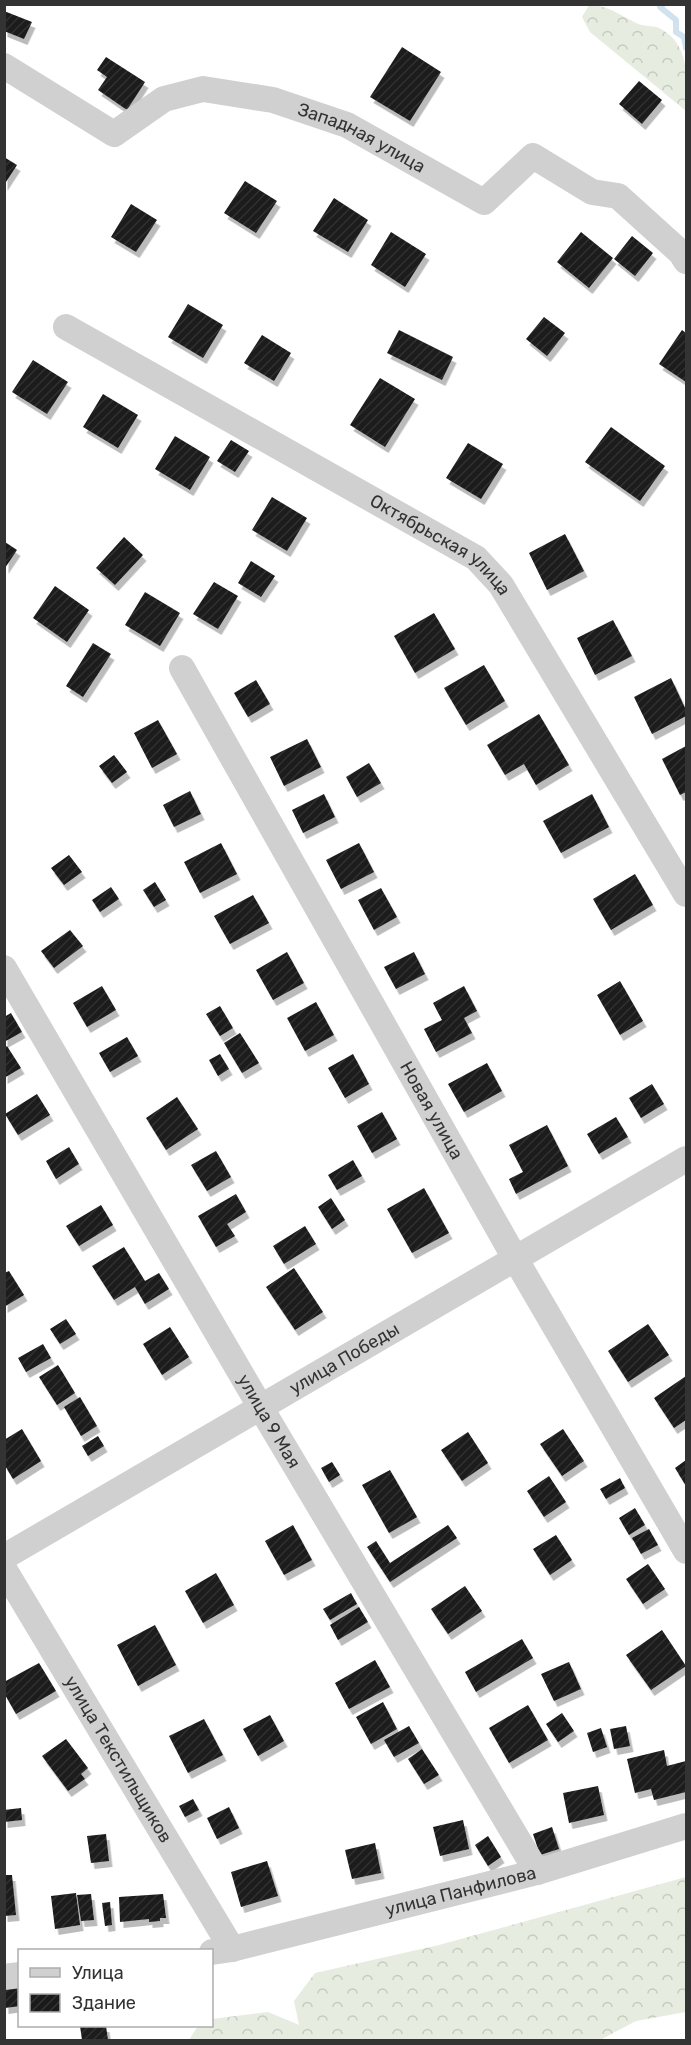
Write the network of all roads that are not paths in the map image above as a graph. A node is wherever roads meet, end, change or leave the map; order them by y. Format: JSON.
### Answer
{"nodes":[{"id":1,"x":4,"y":66,"type":"edge"},
{"id":2,"x":687,"y":261,"type":"edge"},
{"id":3,"x":66,"y":327,"type":"dead end"},
{"id":4,"x":182,"y":668,"type":"dead end"},
{"id":5,"x":687,"y":894,"type":"edge"},
{"id":6,"x":4,"y":968,"type":"edge"},
{"id":7,"x":687,"y":1160,"type":"edge"},
{"id":8,"x":516,"y":1260,"type":"junction"},
{"id":9,"x":261,"y":1408,"type":"junction"},
{"id":10,"x":687,"y":1551,"type":"edge"},
{"id":11,"x":4,"y":1557,"type":"edge"},
{"id":12,"x":4,"y":1569,"type":"edge"},
{"id":13,"x":687,"y":1826,"type":"edge"},
{"id":14,"x":537,"y":1872,"type":"junction"},
{"id":15,"x":222,"y":1951,"type":"edge"}],
"edges":[{"from":1,"to":2,"type":"street","name":"Западная улица"},
{"from":3,"to":5,"type":"street","name":"Октябрьская улица"},
{"from":4,"to":8,"type":"street","name":"Новая улица"},
{"from":6,"to":9,"type":"street","name":"улица 9 Мая"},
{"from":7,"to":8,"type":"street","name":"улица Победы"},
{"from":8,"to":9,"type":"street","name":"улица Победы"},
{"from":8,"to":10,"type":"street","name":"Новая улица"},
{"from":9,"to":11,"type":"street","name":"улица Победы"},
{"from":9,"to":14,"type":"street","name":"улица 9 Мая"},
{"from":12,"to":15,"type":"street","name":"улица Текстильщиков"},
{"from":13,"to":14,"type":"street","name":"улица Панфилова"},
{"from":14,"to":15,"type":"street","name":"улица Панфилова"}]}
